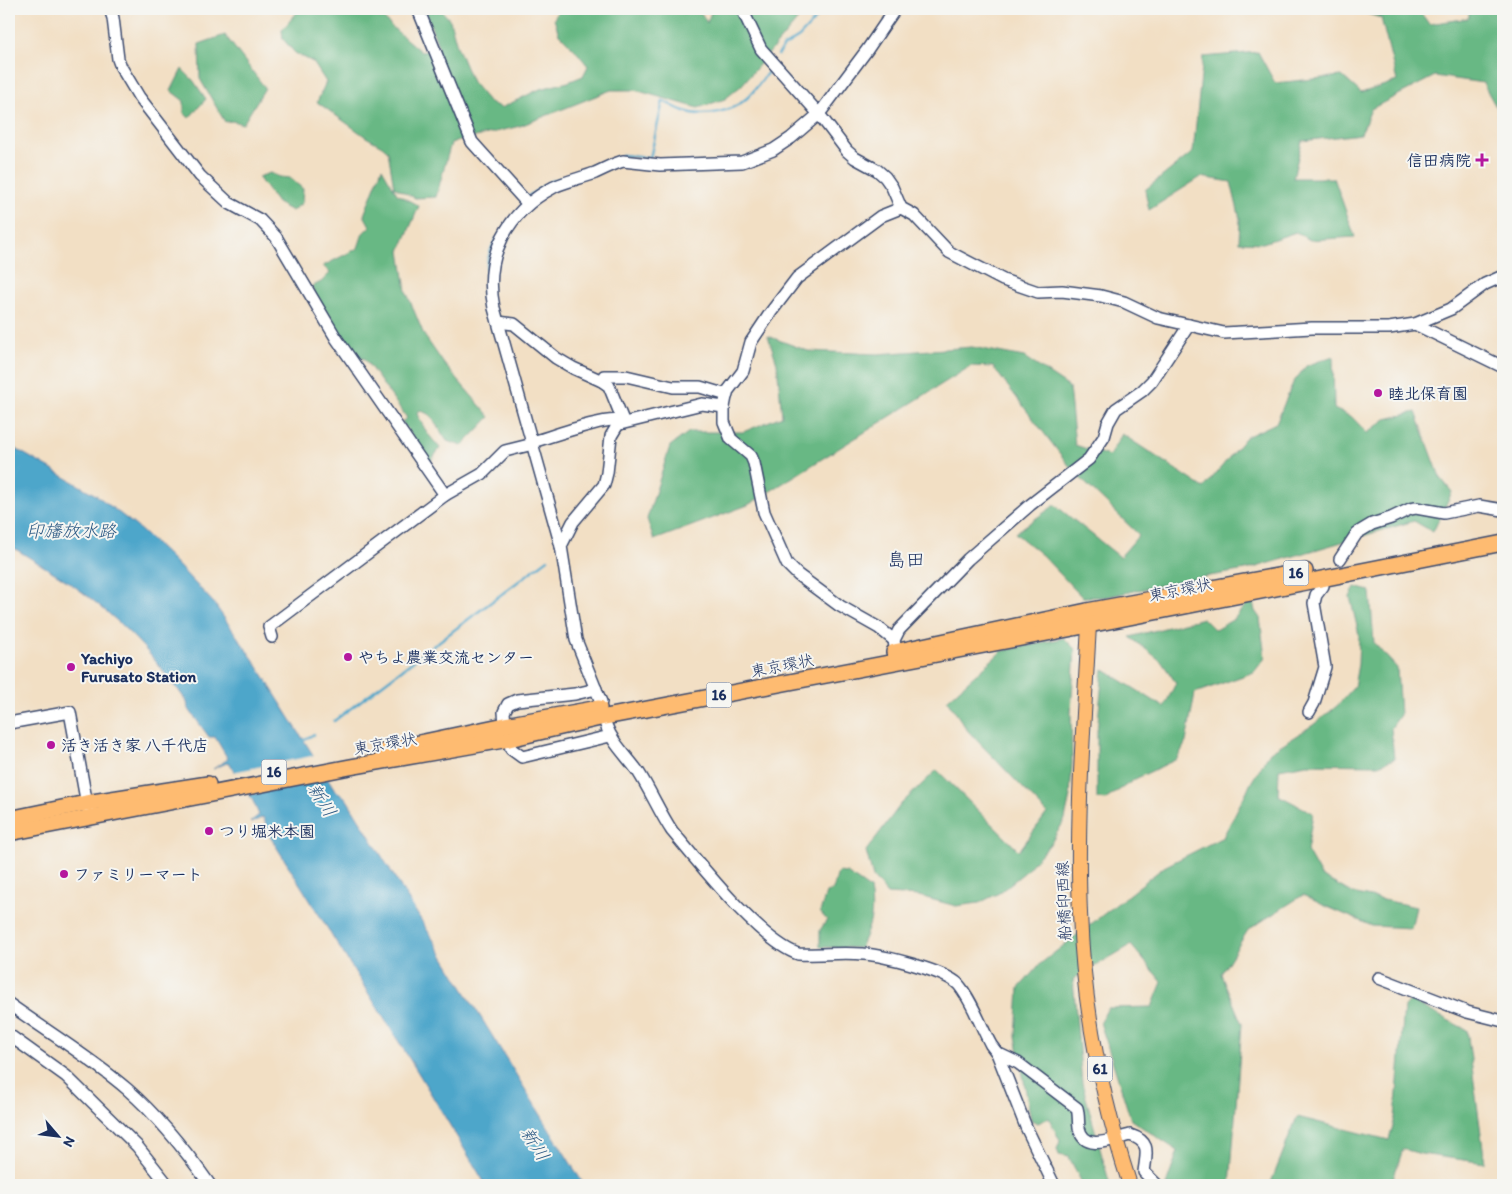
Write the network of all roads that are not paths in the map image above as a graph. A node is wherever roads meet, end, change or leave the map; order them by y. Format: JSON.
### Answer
{"nodes":[{"id":1,"x":110,"y":9,"type":"edge"},
{"id":2,"x":418,"y":9,"type":"edge"},
{"id":3,"x":742,"y":9,"type":"edge"},
{"id":4,"x":895,"y":9,"type":"edge"},
{"id":5,"x":819,"y":114,"type":"junction"},
{"id":6,"x":528,"y":204,"type":"junction"},
{"id":7,"x":901,"y":208,"type":"junction"},
{"id":8,"x":1503,"y":276,"type":"edge"},
{"id":9,"x":498,"y":322,"type":"junction"},
{"id":10,"x":1416,"y":324,"type":"junction"},
{"id":11,"x":1189,"y":325,"type":"junction"},
{"id":12,"x":1503,"y":367,"type":"edge"},
{"id":13,"x":602,"y":380,"type":"junction"},
{"id":14,"x":727,"y":395,"type":"junction"},
{"id":15,"x":724,"y":407,"type":"junction"},
{"id":16,"x":618,"y":423,"type":"junction"},
{"id":17,"x":533,"y":443,"type":"junction"},
{"id":18,"x":445,"y":495,"type":"junction"},
{"id":19,"x":1503,"y":510,"type":"edge"},
{"id":20,"x":1503,"y":533,"type":"edge"},
{"id":21,"x":1503,"y":543,"type":"edge"},
{"id":22,"x":561,"y":546,"type":"junction"},
{"id":23,"x":1340,"y":560,"type":"dead end"},
{"id":24,"x":1323,"y":586,"type":"dead end"},
{"id":25,"x":1088,"y":618,"type":"junction"},
{"id":26,"x":272,"y":637,"type":"dead end"},
{"id":27,"x":895,"y":646,"type":"junction"},
{"id":28,"x":914,"y":652,"type":"junction"},
{"id":29,"x":793,"y":676,"type":"junction"},
{"id":30,"x":596,"y":690,"type":"junction"},
{"id":31,"x":601,"y":702,"type":"dead end"},
{"id":32,"x":1309,"y":712,"type":"dead end"},
{"id":33,"x":9,"y":723,"type":"edge"},
{"id":34,"x":606,"y":725,"type":"dead end"},
{"id":35,"x":507,"y":732,"type":"junction"},
{"id":36,"x":610,"y":736,"type":"junction"},
{"id":37,"x":88,"y":810,"type":"junction"},
{"id":38,"x":9,"y":819,"type":"edge"},
{"id":39,"x":9,"y":832,"type":"edge"},
{"id":40,"x":1379,"y":978,"type":"dead end"},
{"id":41,"x":9,"y":1004,"type":"edge"},
{"id":42,"x":1503,"y":1021,"type":"edge"},
{"id":43,"x":9,"y":1035,"type":"edge"},
{"id":44,"x":997,"y":1053,"type":"junction"},
{"id":45,"x":1117,"y":1138,"type":"junction"},
{"id":46,"x":168,"y":1185,"type":"edge"},
{"id":47,"x":210,"y":1185,"type":"edge"},
{"id":48,"x":1054,"y":1185,"type":"edge"},
{"id":49,"x":1130,"y":1185,"type":"edge"},
{"id":50,"x":1157,"y":1185,"type":"edge"}],
"edges":[{"from":1,"to":18,"type":"street"},
{"from":2,"to":6,"type":"street"},
{"from":3,"to":5,"type":"street"},
{"from":4,"to":5,"type":"street"},
{"from":5,"to":6,"type":"street"},
{"from":5,"to":7,"type":"street"},
{"from":6,"to":9,"type":"street"},
{"from":7,"to":11,"type":"street"},
{"from":7,"to":14,"type":"street"},
{"from":8,"to":10,"type":"street"},
{"from":9,"to":13,"type":"street"},
{"from":9,"to":17,"type":"street"},
{"from":10,"to":11,"type":"street"},
{"from":10,"to":12,"type":"street"},
{"from":11,"to":27,"type":"street"},
{"from":13,"to":14,"type":"street"},
{"from":13,"to":16,"type":"street"},
{"from":14,"to":15,"type":"street"},
{"from":15,"to":16,"type":"street"},
{"from":15,"to":27,"type":"street"},
{"from":16,"to":17,"type":"street"},
{"from":16,"to":22,"type":"street"},
{"from":17,"to":18,"type":"street"},
{"from":17,"to":22,"type":"street"},
{"from":18,"to":26,"type":"street"},
{"from":19,"to":23,"type":"street"},
{"from":20,"to":25,"type":"highway","name":"東京環状","number":"16"},
{"from":21,"to":25,"type":"highway","name":"東京環状","number":"16"},
{"from":22,"to":30,"type":"street"},
{"from":24,"to":32,"type":"street"},
{"from":25,"to":28,"type":"highway","name":"東京環状","number":"16"},
{"from":25,"to":45,"type":"main road","name":"船橋印西線","number":"61"},
{"from":27,"to":28,"type":"highway","name":"東京環状","number":"16"},
{"from":27,"to":29,"type":"highway","name":"東京環状","number":"16"},
{"from":28,"to":29,"type":"highway","name":"東京環状","number":"16"},
{"from":29,"to":35,"type":"highway","name":"東京環状","number":"16"},
{"from":30,"to":31,"type":"street"},
{"from":30,"to":35,"type":"street"},
{"from":33,"to":37,"type":"street"},
{"from":34,"to":36,"type":"street"},
{"from":35,"to":36,"type":"street"},
{"from":35,"to":37,"type":"highway","name":"東京環状","number":"16"},
{"from":36,"to":44,"type":"street"},
{"from":37,"to":38,"type":"highway","name":"東京環状","number":"16"},
{"from":37,"to":39,"type":"highway","name":"東京環状","number":"16"},
{"from":40,"to":42,"type":"street"},
{"from":41,"to":47,"type":"street"},
{"from":43,"to":46,"type":"street"},
{"from":44,"to":45,"type":"street"},
{"from":44,"to":48,"type":"street"},
{"from":45,"to":49,"type":"main road","name":"船橋印西線","number":"61"},
{"from":45,"to":50,"type":"street"}]}
